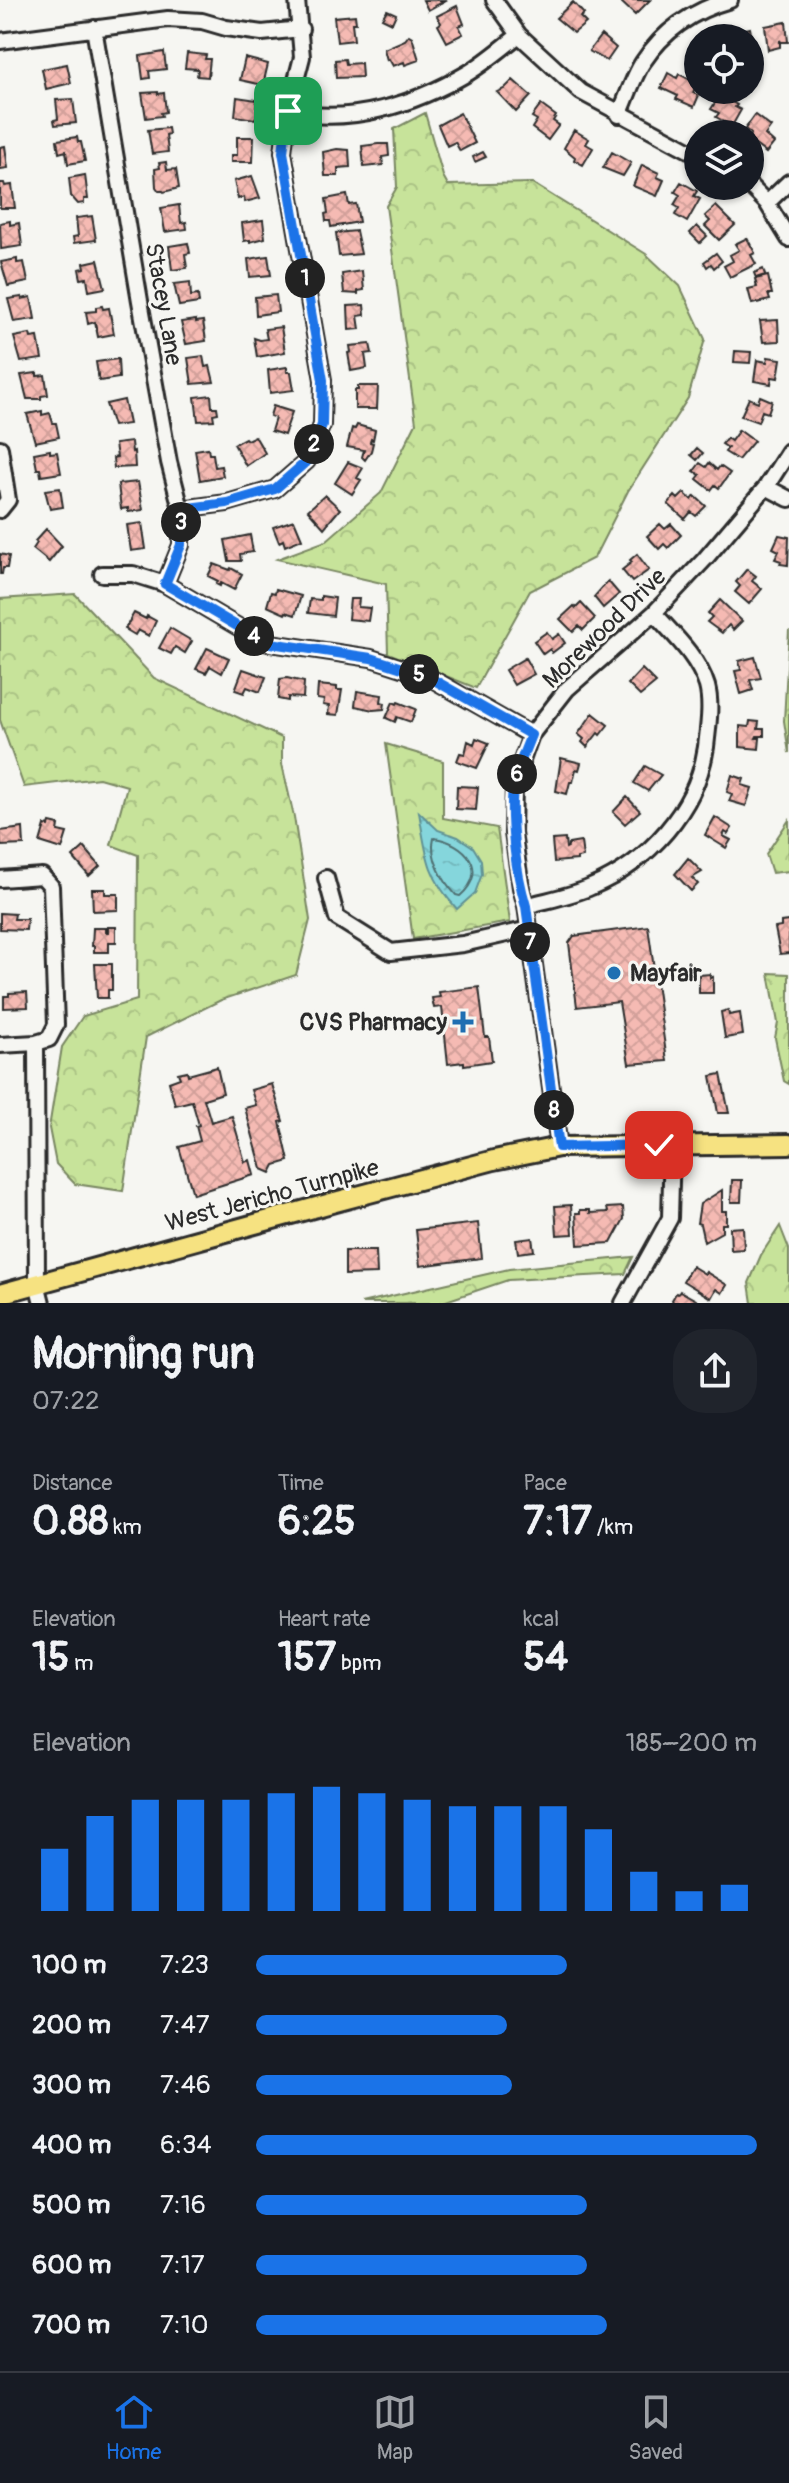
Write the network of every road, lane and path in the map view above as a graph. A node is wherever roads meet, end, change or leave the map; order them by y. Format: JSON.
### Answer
{"nodes":[{"id":1,"x":297,"y":0,"type":"edge"},
{"id":2,"x":494,"y":0,"type":"edge"},
{"id":3,"x":730,"y":0,"type":"edge"},
{"id":4,"x":94,"y":28,"type":"junction"},
{"id":5,"x":301,"y":29,"type":"junction"},
{"id":6,"x":519,"y":35,"type":"junction"},
{"id":7,"x":0,"y":41,"type":"edge"},
{"id":8,"x":288,"y":111,"type":"junction"},
{"id":9,"x":619,"y":115,"type":"junction"},
{"id":10,"x":684,"y":148,"type":"edge"},
{"id":11,"x":789,"y":182,"type":"edge"},
{"id":12,"x":764,"y":200,"type":"edge"},
{"id":13,"x":767,"y":203,"type":"junction"},
{"id":14,"x":789,"y":239,"type":"edge"},
{"id":15,"x":0,"y":448,"type":"edge"},
{"id":16,"x":789,"y":451,"type":"edge"},
{"id":17,"x":766,"y":487,"type":"junction"},
{"id":18,"x":789,"y":499,"type":"edge"},
{"id":19,"x":181,"y":509,"type":"junction"},
{"id":20,"x":0,"y":510,"type":"edge"},
{"id":21,"x":102,"y":574,"type":"dead end"},
{"id":22,"x":165,"y":584,"type":"junction"},
{"id":23,"x":654,"y":613,"type":"junction"},
{"id":24,"x":531,"y":735,"type":"junction"},
{"id":25,"x":326,"y":878,"type":"dead end"},
{"id":26,"x":0,"y":879,"type":"edge"},
{"id":27,"x":526,"y":906,"type":"junction"},
{"id":28,"x":529,"y":929,"type":"junction"},
{"id":29,"x":36,"y":1043,"type":"junction"},
{"id":30,"x":0,"y":1045,"type":"edge"},
{"id":31,"x":672,"y":1144,"type":"junction"},
{"id":32,"x":789,"y":1144,"type":"edge"},
{"id":33,"x":559,"y":1147,"type":"junction"},
{"id":34,"x":37,"y":1283,"type":"junction"},
{"id":35,"x":0,"y":1294,"type":"edge"},
{"id":36,"x":42,"y":1303,"type":"edge"},
{"id":37,"x":623,"y":1303,"type":"edge"}],
"edges":[{"from":1,"to":5,"type":"street"},
{"from":2,"to":6,"type":"street"},
{"from":3,"to":9,"type":"street"},
{"from":4,"to":5,"type":"street"},
{"from":4,"to":7,"type":"street"},
{"from":4,"to":19,"type":"street","name":"Stacey Lane"},
{"from":5,"to":8,"type":"street"},
{"from":6,"to":8,"type":"street"},
{"from":6,"to":9,"type":"street"},
{"from":8,"to":19,"type":"street"},
{"from":9,"to":10,"type":"street"},
{"from":11,"to":13,"type":"street"},
{"from":12,"to":13,"type":"street"},
{"from":13,"to":14,"type":"street"},
{"from":15,"to":20,"type":"street"},
{"from":16,"to":17,"type":"street","name":"Morewood Drive"},
{"from":17,"to":18,"type":"street"},
{"from":17,"to":23,"type":"street","name":"Morewood Drive"},
{"from":19,"to":22,"type":"street","name":"Stacey Lane"},
{"from":21,"to":22,"type":"street"},
{"from":22,"to":24,"type":"street"},
{"from":23,"to":24,"type":"street","name":"Morewood Drive"},
{"from":23,"to":27,"type":"street"},
{"from":24,"to":27,"type":"street","name":"Morewood Drive"},
{"from":25,"to":28,"type":"street"},
{"from":26,"to":29,"type":"street"},
{"from":27,"to":28,"type":"street","name":"Morewood Drive"},
{"from":28,"to":33,"type":"street","name":"Morewood Drive"},
{"from":29,"to":30,"type":"street"},
{"from":29,"to":34,"type":"street"},
{"from":31,"to":32,"type":"main road","name":"West Jericho Turnpike"},
{"from":31,"to":33,"type":"main road","name":"West Jericho Turnpike"},
{"from":31,"to":37,"type":"street"},
{"from":33,"to":34,"type":"main road","name":"West Jericho Turnpike"},
{"from":34,"to":35,"type":"main road","name":"West Jericho Turnpike"},
{"from":34,"to":36,"type":"street"}]}
